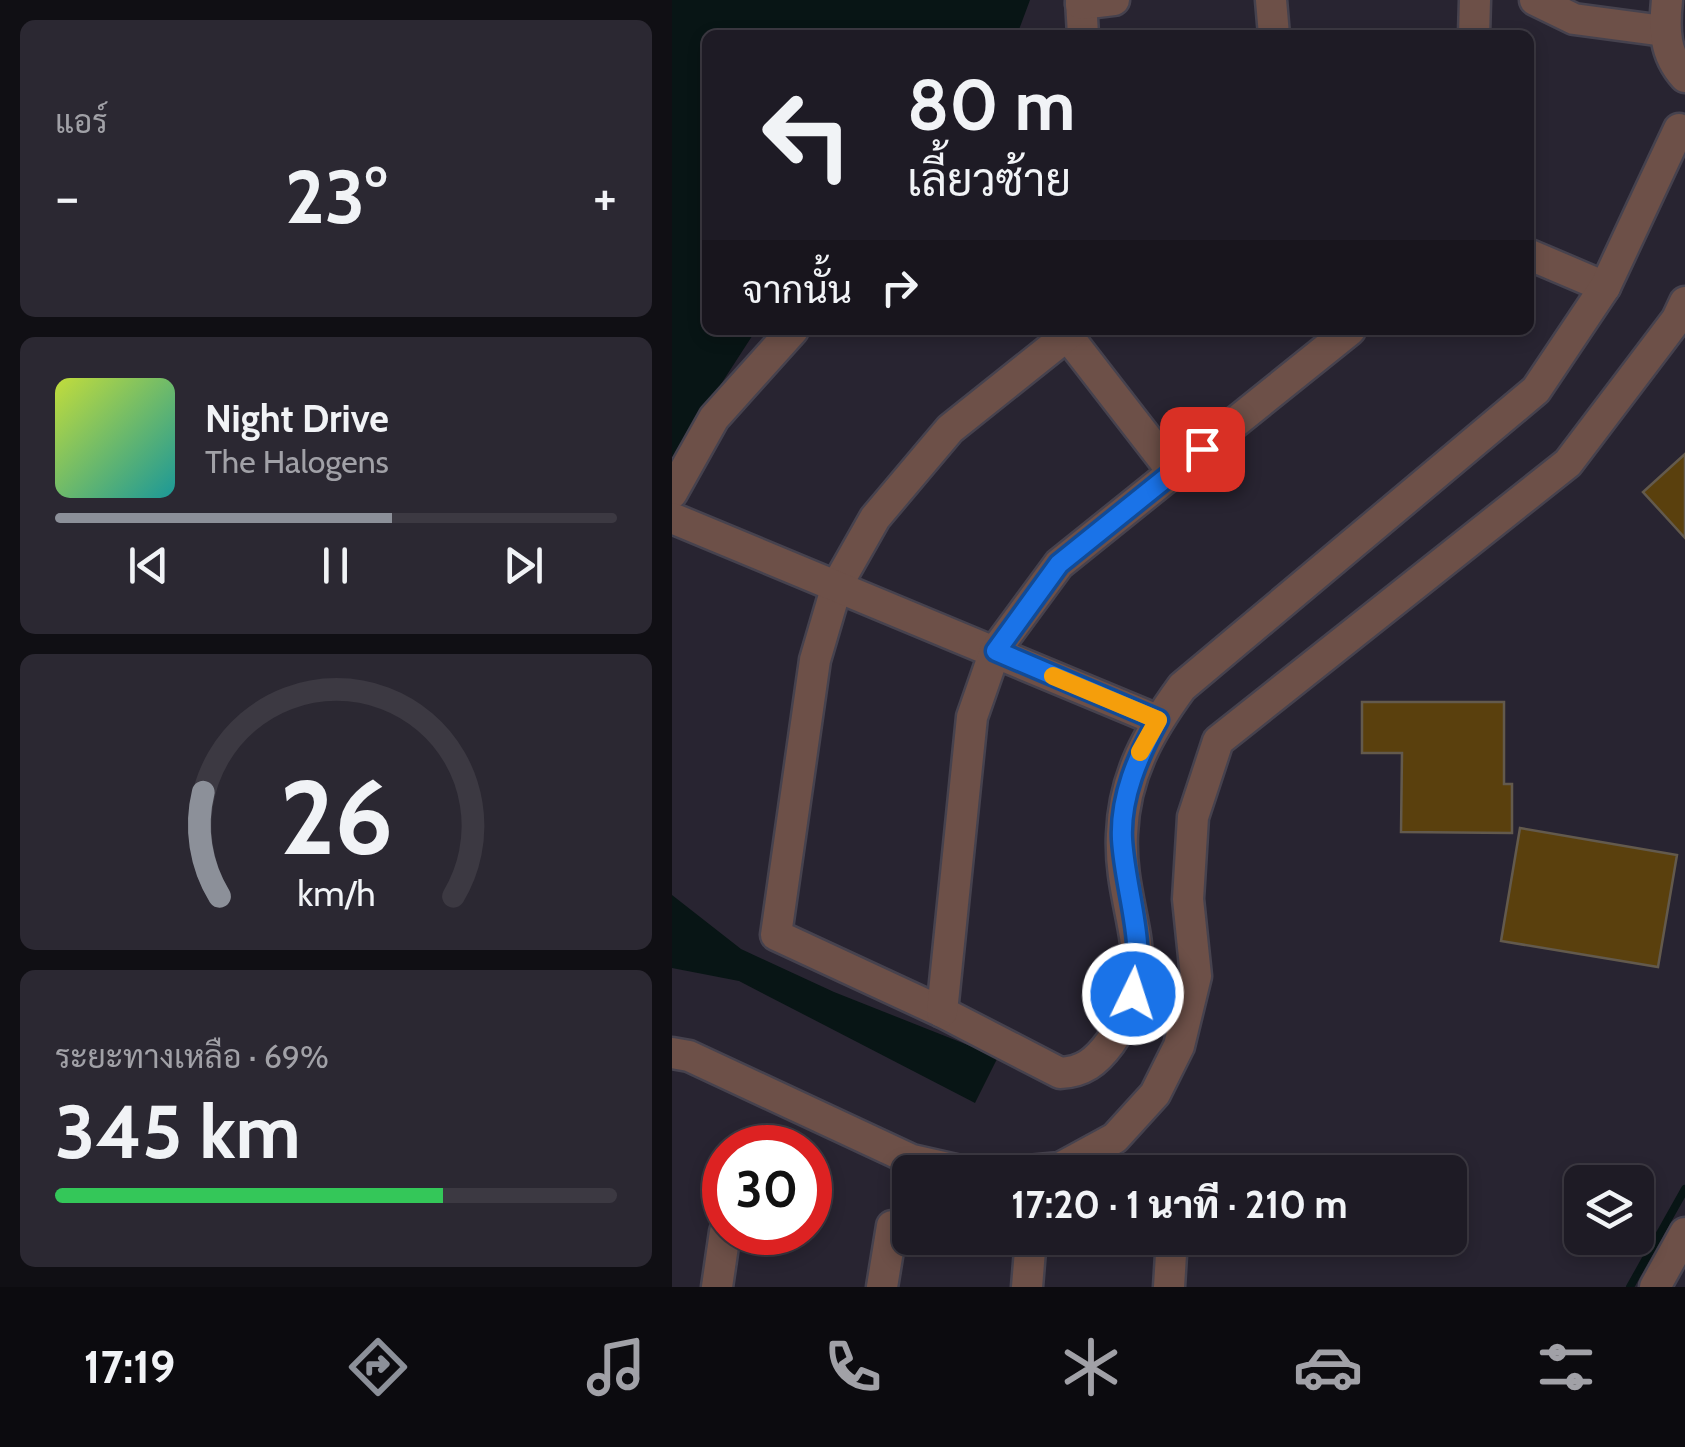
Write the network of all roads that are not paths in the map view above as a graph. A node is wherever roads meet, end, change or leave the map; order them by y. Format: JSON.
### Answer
{"nodes":[{"id":1,"x":1114,"y":0,"type":"edge"},
{"id":2,"x":1271,"y":0,"type":"edge"},
{"id":3,"x":1475,"y":0,"type":"edge"},
{"id":4,"x":1535,"y":0,"type":"edge"},
{"id":5,"x":1668,"y":0,"type":"edge"},
{"id":6,"x":1082,"y":13,"type":"edge"},
{"id":7,"x":1274,"y":30,"type":"edge"},
{"id":8,"x":1474,"y":30,"type":"edge"},
{"id":9,"x":1664,"y":31,"type":"junction"},
{"id":10,"x":1684,"y":77,"type":"edge"},
{"id":11,"x":1679,"y":129,"type":"dead end"},
{"id":12,"x":1534,"y":257,"type":"edge"},
{"id":13,"x":1605,"y":287,"type":"junction"},
{"id":14,"x":1684,"y":302,"type":"edge"},
{"id":15,"x":789,"y":335,"type":"edge"},
{"id":16,"x":1064,"y":335,"type":"edge"},
{"id":17,"x":1070,"y":335,"type":"edge"},
{"id":18,"x":1344,"y":335,"type":"edge"},
{"id":19,"x":1173,"y":472,"type":"junction"},
{"id":20,"x":672,"y":493,"type":"edge"},
{"id":21,"x":672,"y":518,"type":"edge"},
{"id":22,"x":837,"y":585,"type":"junction"},
{"id":23,"x":996,"y":651,"type":"junction"},
{"id":24,"x":1158,"y":720,"type":"junction"},
{"id":25,"x":942,"y":1012,"type":"junction"},
{"id":26,"x":672,"y":1053,"type":"edge"},
{"id":27,"x":901,"y":1155,"type":"edge"},
{"id":28,"x":1084,"y":1155,"type":"edge"},
{"id":29,"x":892,"y":1226,"type":"dead end"},
{"id":30,"x":1684,"y":1233,"type":"edge"},
{"id":31,"x":722,"y":1255,"type":"edge"},
{"id":32,"x":1030,"y":1255,"type":"edge"},
{"id":33,"x":1171,"y":1255,"type":"edge"},
{"id":34,"x":717,"y":1287,"type":"edge"},
{"id":35,"x":882,"y":1287,"type":"edge"},
{"id":36,"x":1027,"y":1287,"type":"edge"},
{"id":37,"x":1169,"y":1287,"type":"edge"},
{"id":38,"x":1655,"y":1287,"type":"edge"}],
"edges":[{"from":1,"to":6,"type":"street"},
{"from":2,"to":7,"type":"street"},
{"from":3,"to":8,"type":"street"},
{"from":4,"to":9,"type":"street"},
{"from":5,"to":9,"type":"street"},
{"from":9,"to":10,"type":"street"},
{"from":11,"to":13,"type":"street"},
{"from":12,"to":13,"type":"street"},
{"from":13,"to":24,"type":"street"},
{"from":14,"to":28,"type":"street"},
{"from":15,"to":20,"type":"street"},
{"from":16,"to":22,"type":"street"},
{"from":17,"to":19,"type":"street"},
{"from":18,"to":19,"type":"street"},
{"from":19,"to":23,"type":"street"},
{"from":21,"to":22,"type":"street"},
{"from":22,"to":23,"type":"street"},
{"from":22,"to":25,"type":"street"},
{"from":23,"to":24,"type":"street"},
{"from":23,"to":25,"type":"street"},
{"from":24,"to":25,"type":"street"},
{"from":26,"to":27,"type":"street"},
{"from":29,"to":35,"type":"street"},
{"from":30,"to":38,"type":"street"},
{"from":31,"to":34,"type":"street"},
{"from":32,"to":36,"type":"street"},
{"from":33,"to":37,"type":"street"}]}
